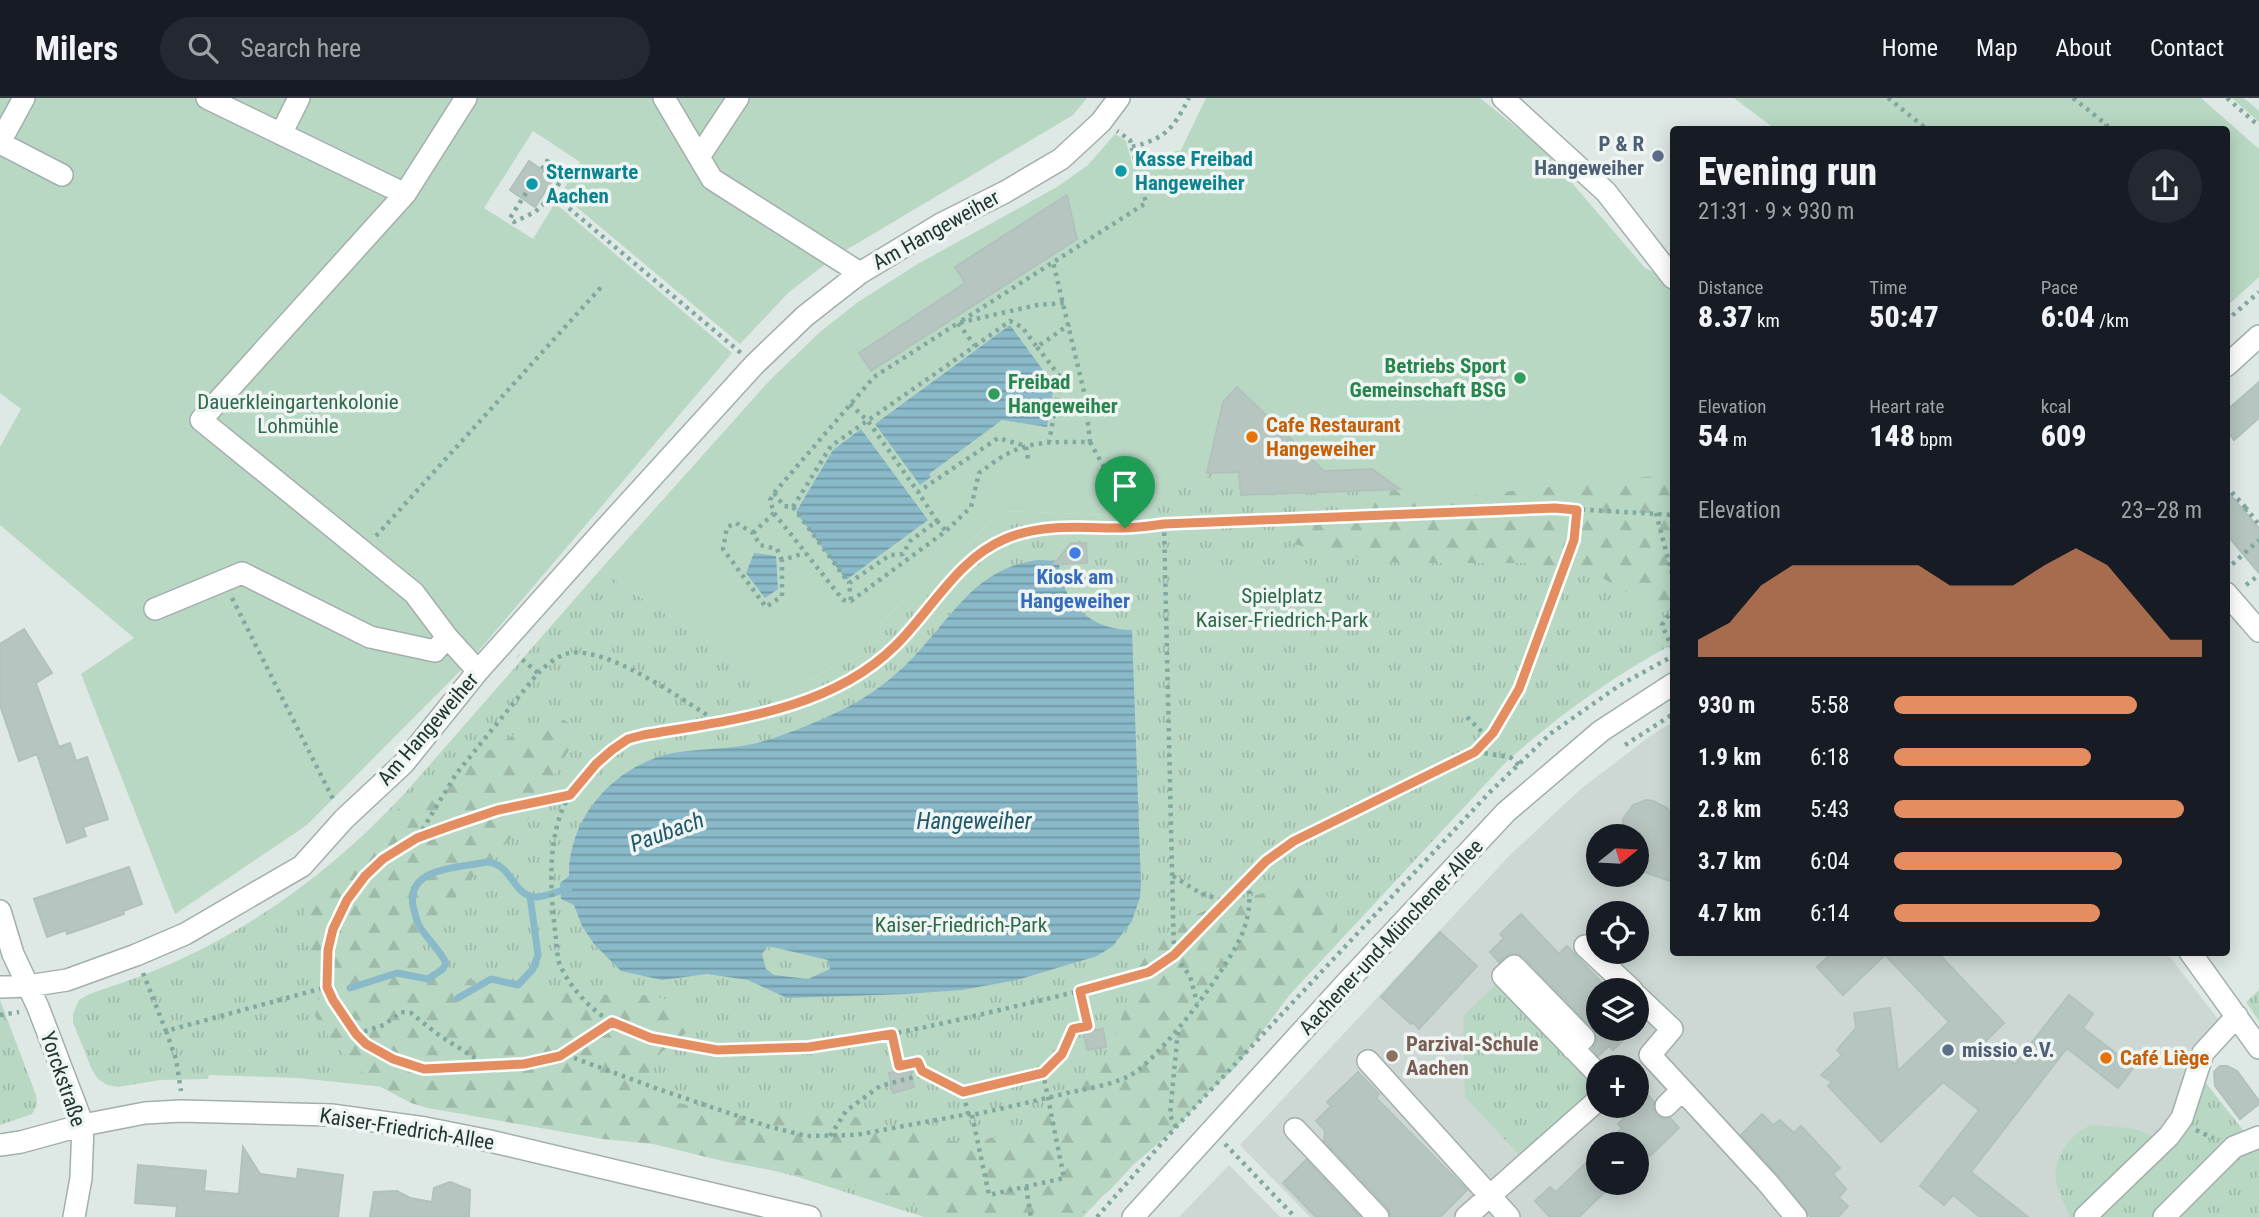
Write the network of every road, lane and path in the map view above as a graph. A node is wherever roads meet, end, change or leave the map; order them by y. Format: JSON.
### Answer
{"nodes":[{"id":1,"x":24,"y":98,"type":"edge"},
{"id":2,"x":207,"y":98,"type":"edge"},
{"id":3,"x":299,"y":98,"type":"edge"},
{"id":4,"x":466,"y":98,"type":"edge"},
{"id":5,"x":663,"y":98,"type":"edge"},
{"id":6,"x":738,"y":98,"type":"edge"},
{"id":7,"x":1119,"y":98,"type":"edge"},
{"id":8,"x":1189,"y":98,"type":"edge"},
{"id":9,"x":1503,"y":98,"type":"edge"},
{"id":10,"x":1888,"y":98,"type":"edge"},
{"id":11,"x":2073,"y":98,"type":"edge"},
{"id":12,"x":2227,"y":98,"type":"edge"},
{"id":13,"x":1101,"y":122,"type":"junction"},
{"id":14,"x":1923,"y":126,"type":"edge"},
{"id":15,"x":2104,"y":126,"type":"edge"},
{"id":16,"x":2259,"y":126,"type":"edge"},
{"id":17,"x":281,"y":134,"type":"junction"},
{"id":18,"x":0,"y":142,"type":"edge"},
{"id":19,"x":1132,"y":147,"type":"junction"},
{"id":20,"x":699,"y":158,"type":"junction"},
{"id":21,"x":542,"y":169,"type":"dead end"},
{"id":22,"x":62,"y":175,"type":"dead end"},
{"id":23,"x":526,"y":192,"type":"dead end"},
{"id":24,"x":405,"y":194,"type":"junction"},
{"id":25,"x":551,"y":197,"type":"junction"},
{"id":26,"x":1054,"y":262,"type":"junction"},
{"id":27,"x":860,"y":273,"type":"junction"},
{"id":28,"x":1670,"y":274,"type":"edge"},
{"id":29,"x":603,"y":285,"type":"dead end"},
{"id":30,"x":2259,"y":292,"type":"edge"},
{"id":31,"x":1064,"y":303,"type":"junction"},
{"id":32,"x":2230,"y":317,"type":"edge"},
{"id":33,"x":958,"y":323,"type":"junction"},
{"id":34,"x":1070,"y":324,"type":"junction"},
{"id":35,"x":2259,"y":336,"type":"edge"},
{"id":36,"x":975,"y":346,"type":"junction"},
{"id":37,"x":1037,"y":347,"type":"junction"},
{"id":38,"x":2230,"y":362,"type":"edge"},
{"id":39,"x":754,"y":365,"type":"junction"},
{"id":40,"x":850,"y":404,"type":"junction"},
{"id":41,"x":868,"y":421,"type":"junction"},
{"id":42,"x":1049,"y":442,"type":"junction"},
{"id":43,"x":1090,"y":442,"type":"junction"},
{"id":44,"x":1026,"y":446,"type":"junction"},
{"id":45,"x":1028,"y":459,"type":"dead end"},
{"id":46,"x":2230,"y":491,"type":"edge"},
{"id":47,"x":918,"y":492,"type":"junction"},
{"id":48,"x":774,"y":493,"type":"junction"},
{"id":49,"x":793,"y":508,"type":"junction"},
{"id":50,"x":1577,"y":510,"type":"junction"},
{"id":51,"x":774,"y":513,"type":"junction"},
{"id":52,"x":1656,"y":513,"type":"junction"},
{"id":53,"x":1670,"y":515,"type":"edge"},
{"id":54,"x":937,"y":521,"type":"junction"},
{"id":55,"x":1164,"y":524,"type":"junction"},
{"id":56,"x":2259,"y":525,"type":"edge"},
{"id":57,"x":1125,"y":528,"type":"junction"},
{"id":58,"x":946,"y":531,"type":"junction"},
{"id":59,"x":753,"y":533,"type":"junction"},
{"id":60,"x":2259,"y":540,"type":"edge"},
{"id":61,"x":902,"y":548,"type":"dead end"},
{"id":62,"x":362,"y":551,"type":"junction"},
{"id":63,"x":805,"y":553,"type":"junction"},
{"id":64,"x":896,"y":555,"type":"junction"},
{"id":65,"x":782,"y":560,"type":"junction"},
{"id":66,"x":2230,"y":566,"type":"edge"},
{"id":67,"x":1670,"y":567,"type":"edge"},
{"id":68,"x":223,"y":581,"type":"junction"},
{"id":69,"x":849,"y":583,"type":"junction"},
{"id":70,"x":2230,"y":598,"type":"edge"},
{"id":71,"x":851,"y":601,"type":"junction"},
{"id":72,"x":155,"y":609,"type":"dead end"},
{"id":73,"x":1670,"y":613,"type":"edge"},
{"id":74,"x":2259,"y":631,"type":"edge"},
{"id":75,"x":447,"y":637,"type":"junction"},
{"id":76,"x":504,"y":643,"type":"junction"},
{"id":77,"x":1670,"y":643,"type":"edge"},
{"id":78,"x":478,"y":671,"type":"junction"},
{"id":79,"x":538,"y":673,"type":"junction"},
{"id":80,"x":1670,"y":686,"type":"edge"},
{"id":81,"x":1670,"y":716,"type":"edge"},
{"id":82,"x":1467,"y":717,"type":"dead end"},
{"id":83,"x":718,"y":722,"type":"junction"},
{"id":84,"x":1488,"y":738,"type":"junction"},
{"id":85,"x":1625,"y":745,"type":"dead end"},
{"id":86,"x":1475,"y":752,"type":"junction"},
{"id":87,"x":1519,"y":765,"type":"dead end"},
{"id":88,"x":570,"y":795,"type":"junction"},
{"id":89,"x":344,"y":819,"type":"junction"},
{"id":90,"x":417,"y":838,"type":"junction"},
{"id":91,"x":1173,"y":876,"type":"junction"},
{"id":92,"x":1249,"y":881,"type":"junction"},
{"id":93,"x":1388,"y":900,"type":"dead end"},
{"id":94,"x":1227,"y":902,"type":"junction"},
{"id":95,"x":0,"y":911,"type":"edge"},
{"id":96,"x":1174,"y":955,"type":"junction"},
{"id":97,"x":2193,"y":956,"type":"edge"},
{"id":98,"x":1599,"y":964,"type":"edge"},
{"id":99,"x":142,"y":969,"type":"dead end"},
{"id":100,"x":1617,"y":978,"type":"edge"},
{"id":101,"x":28,"y":986,"type":"junction"},
{"id":102,"x":0,"y":987,"type":"edge"},
{"id":103,"x":327,"y":987,"type":"junction"},
{"id":104,"x":1080,"y":991,"type":"junction"},
{"id":105,"x":1197,"y":1004,"type":"junction"},
{"id":106,"x":1649,"y":1007,"type":"edge"},
{"id":107,"x":2237,"y":1016,"type":"junction"},
{"id":108,"x":612,"y":1022,"type":"junction"},
{"id":109,"x":1178,"y":1029,"type":"junction"},
{"id":110,"x":166,"y":1031,"type":"junction"},
{"id":111,"x":356,"y":1034,"type":"junction"},
{"id":112,"x":892,"y":1034,"type":"junction"},
{"id":113,"x":2259,"y":1048,"type":"edge"},
{"id":114,"x":1573,"y":1049,"type":"dead end"},
{"id":115,"x":566,"y":1055,"type":"junction"},
{"id":116,"x":1648,"y":1055,"type":"edge"},
{"id":117,"x":1368,"y":1061,"type":"dead end"},
{"id":118,"x":1586,"y":1062,"type":"edge"},
{"id":119,"x":1649,"y":1065,"type":"edge"},
{"id":120,"x":489,"y":1067,"type":"junction"},
{"id":121,"x":922,"y":1071,"type":"junction"},
{"id":122,"x":1043,"y":1073,"type":"junction"},
{"id":123,"x":1682,"y":1090,"type":"junction"},
{"id":124,"x":963,"y":1092,"type":"junction"},
{"id":125,"x":1048,"y":1098,"type":"junction"},
{"id":126,"x":1666,"y":1106,"type":"dead end"},
{"id":127,"x":181,"y":1111,"type":"junction"},
{"id":128,"x":1586,"y":1111,"type":"edge"},
{"id":129,"x":970,"y":1114,"type":"junction"},
{"id":130,"x":2182,"y":1118,"type":"junction"},
{"id":131,"x":83,"y":1125,"type":"junction"},
{"id":132,"x":1176,"y":1127,"type":"junction"},
{"id":133,"x":1295,"y":1129,"type":"dead end"},
{"id":134,"x":1212,"y":1130,"type":"junction"},
{"id":135,"x":830,"y":1136,"type":"junction"},
{"id":136,"x":2259,"y":1137,"type":"edge"},
{"id":137,"x":0,"y":1145,"type":"edge"},
{"id":138,"x":2234,"y":1147,"type":"junction"},
{"id":139,"x":1026,"y":1187,"type":"junction"},
{"id":140,"x":1490,"y":1195,"type":"junction"},
{"id":141,"x":74,"y":1217,"type":"edge"},
{"id":142,"x":810,"y":1217,"type":"edge"},
{"id":143,"x":1031,"y":1217,"type":"edge"},
{"id":144,"x":1097,"y":1217,"type":"edge"},
{"id":145,"x":1133,"y":1217,"type":"edge"},
{"id":146,"x":1295,"y":1217,"type":"edge"},
{"id":147,"x":1378,"y":1217,"type":"edge"},
{"id":148,"x":1466,"y":1217,"type":"edge"},
{"id":149,"x":1509,"y":1217,"type":"edge"},
{"id":150,"x":1796,"y":1217,"type":"edge"},
{"id":151,"x":2085,"y":1217,"type":"edge"},
{"id":152,"x":2164,"y":1217,"type":"edge"}],
"edges":[{"from":1,"to":18,"type":"street"},
{"from":2,"to":17,"type":"street"},
{"from":3,"to":17,"type":"street"},
{"from":4,"to":24,"type":"street"},
{"from":5,"to":20,"type":"street"},
{"from":6,"to":20,"type":"street"},
{"from":7,"to":13,"type":"street","name":"Am Hangeweiher"},
{"from":8,"to":19,"type":"path"},
{"from":9,"to":28,"type":"street"},
{"from":10,"to":14,"type":"path"},
{"from":11,"to":15,"type":"path"},
{"from":12,"to":16,"type":"path"},
{"from":13,"to":19,"type":"path"},
{"from":13,"to":27,"type":"street","name":"Am Hangeweiher"},
{"from":17,"to":24,"type":"street"},
{"from":18,"to":22,"type":"street"},
{"from":19,"to":26,"type":"path"},
{"from":20,"to":27,"type":"street"},
{"from":21,"to":25,"type":"path"},
{"from":23,"to":25,"type":"path"},
{"from":24,"to":62,"type":"street"},
{"from":25,"to":39,"type":"path"},
{"from":26,"to":31,"type":"path"},
{"from":26,"to":33,"type":"path"},
{"from":27,"to":39,"type":"street","name":"Am Hangeweiher"},
{"from":29,"to":62,"type":"path"},
{"from":30,"to":32,"type":"path"},
{"from":31,"to":33,"type":"path"},
{"from":31,"to":34,"type":"path"},
{"from":33,"to":36,"type":"path"},
{"from":33,"to":40,"type":"path"},
{"from":34,"to":37,"type":"path"},
{"from":34,"to":43,"type":"path"},
{"from":35,"to":38,"type":"street"},
{"from":36,"to":37,"type":"path"},
{"from":36,"to":41,"type":"path"},
{"from":37,"to":42,"type":"path"},
{"from":39,"to":76,"type":"street","name":"Am Hangeweiher"},
{"from":40,"to":41,"type":"path"},
{"from":40,"to":48,"type":"path"},
{"from":41,"to":47,"type":"path"},
{"from":41,"to":49,"type":"path"},
{"from":42,"to":43,"type":"path"},
{"from":42,"to":44,"type":"path"},
{"from":43,"to":57,"type":"path"},
{"from":44,"to":45,"type":"path"},
{"from":44,"to":47,"type":"path"},
{"from":44,"to":58,"type":"path"},
{"from":46,"to":56,"type":"path"},
{"from":47,"to":54,"type":"path"},
{"from":48,"to":49,"type":"path"},
{"from":48,"to":51,"type":"path"},
{"from":49,"to":69,"type":"path"},
{"from":50,"to":52,"type":"path"},
{"from":50,"to":55,"type":"path"},
{"from":50,"to":84,"type":"path"},
{"from":51,"to":59,"type":"path"},
{"from":51,"to":63,"type":"path"},
{"from":52,"to":53,"type":"path"},
{"from":52,"to":67,"type":"path"},
{"from":54,"to":58,"type":"path"},
{"from":54,"to":64,"type":"path"},
{"from":55,"to":57,"type":"path"},
{"from":55,"to":91,"type":"path"},
{"from":57,"to":83,"type":"path"},
{"from":58,"to":71,"type":"path"},
{"from":59,"to":65,"type":"path"},
{"from":59,"to":65,"type":"path"},
{"from":60,"to":66,"type":"path"},
{"from":61,"to":64,"type":"path"},
{"from":62,"to":75,"type":"street"},
{"from":63,"to":65,"type":"path"},
{"from":63,"to":71,"type":"path"},
{"from":64,"to":69,"type":"path"},
{"from":68,"to":72,"type":"street"},
{"from":68,"to":75,"type":"street"},
{"from":68,"to":89,"type":"path"},
{"from":69,"to":71,"type":"path"},
{"from":70,"to":74,"type":"street"},
{"from":73,"to":77,"type":"path"},
{"from":75,"to":78,"type":"street"},
{"from":76,"to":78,"type":"street","name":"Am Hangeweiher"},
{"from":76,"to":79,"type":"path"},
{"from":78,"to":89,"type":"street","name":"Am Hangeweiher"},
{"from":79,"to":83,"type":"path"},
{"from":79,"to":90,"type":"path"},
{"from":80,"to":134,"type":"street","name":"Aachener-und-Münchener-Allee"},
{"from":81,"to":85,"type":"path"},
{"from":82,"to":84,"type":"path"},
{"from":83,"to":88,"type":"path"},
{"from":84,"to":86,"type":"path"},
{"from":86,"to":87,"type":"path"},
{"from":86,"to":92,"type":"path"},
{"from":88,"to":90,"type":"path"},
{"from":88,"to":108,"type":"path"},
{"from":89,"to":101,"type":"street","name":"Am Hangeweiher"},
{"from":90,"to":103,"type":"path"},
{"from":91,"to":94,"type":"path"},
{"from":91,"to":96,"type":"path"},
{"from":92,"to":94,"type":"path"},
{"from":92,"to":105,"type":"path"},
{"from":93,"to":132,"type":"path"},
{"from":94,"to":96,"type":"path"},
{"from":95,"to":101,"type":"street","name":"Yorckstraße"},
{"from":96,"to":104,"type":"path"},
{"from":96,"to":105,"type":"path"},
{"from":97,"to":107,"type":"street"},
{"from":98,"to":100,"type":"street"},
{"from":99,"to":110,"type":"path"},
{"from":101,"to":102,"type":"street"},
{"from":101,"to":131,"type":"street","name":"Yorckstraße"},
{"from":103,"to":110,"type":"path"},
{"from":103,"to":111,"type":"path"},
{"from":104,"to":112,"type":"path"},
{"from":104,"to":122,"type":"path"},
{"from":105,"to":109,"type":"path"},
{"from":106,"to":116,"type":"street"},
{"from":107,"to":113,"type":"street"},
{"from":107,"to":130,"type":"street"},
{"from":108,"to":112,"type":"path"},
{"from":108,"to":115,"type":"path"},
{"from":109,"to":125,"type":"path"},
{"from":109,"to":132,"type":"path"},
{"from":110,"to":127,"type":"path"},
{"from":111,"to":120,"type":"path"},
{"from":111,"to":120,"type":"path"},
{"from":112,"to":121,"type":"path"},
{"from":114,"to":118,"type":"street"},
{"from":115,"to":120,"type":"path"},
{"from":115,"to":135,"type":"path"},
{"from":117,"to":140,"type":"street"},
{"from":119,"to":123,"type":"street"},
{"from":121,"to":124,"type":"path"},
{"from":121,"to":135,"type":"path"},
{"from":122,"to":124,"type":"path"},
{"from":122,"to":125,"type":"path"},
{"from":123,"to":126,"type":"street"},
{"from":123,"to":150,"type":"street"},
{"from":124,"to":129,"type":"path"},
{"from":125,"to":129,"type":"path"},
{"from":125,"to":139,"type":"path"},
{"from":127,"to":131,"type":"street","name":"Kaiser-Friedrich-Allee"},
{"from":127,"to":142,"type":"street","name":"Kaiser-Friedrich-Allee"},
{"from":128,"to":140,"type":"street"},
{"from":129,"to":135,"type":"path"},
{"from":129,"to":139,"type":"path"},
{"from":130,"to":138,"type":"path"},
{"from":130,"to":151,"type":"street"},
{"from":131,"to":137,"type":"street","name":"Kaiser-Friedrich-Allee"},
{"from":131,"to":141,"type":"street","name":"Yorckstraße"},
{"from":132,"to":144,"type":"path"},
{"from":133,"to":147,"type":"street"},
{"from":134,"to":145,"type":"street","name":"Aachener-und-Münchener-Allee"},
{"from":134,"to":146,"type":"path"},
{"from":136,"to":138,"type":"street"},
{"from":138,"to":152,"type":"street"},
{"from":139,"to":143,"type":"path"},
{"from":140,"to":148,"type":"street"},
{"from":140,"to":149,"type":"street"}]}
